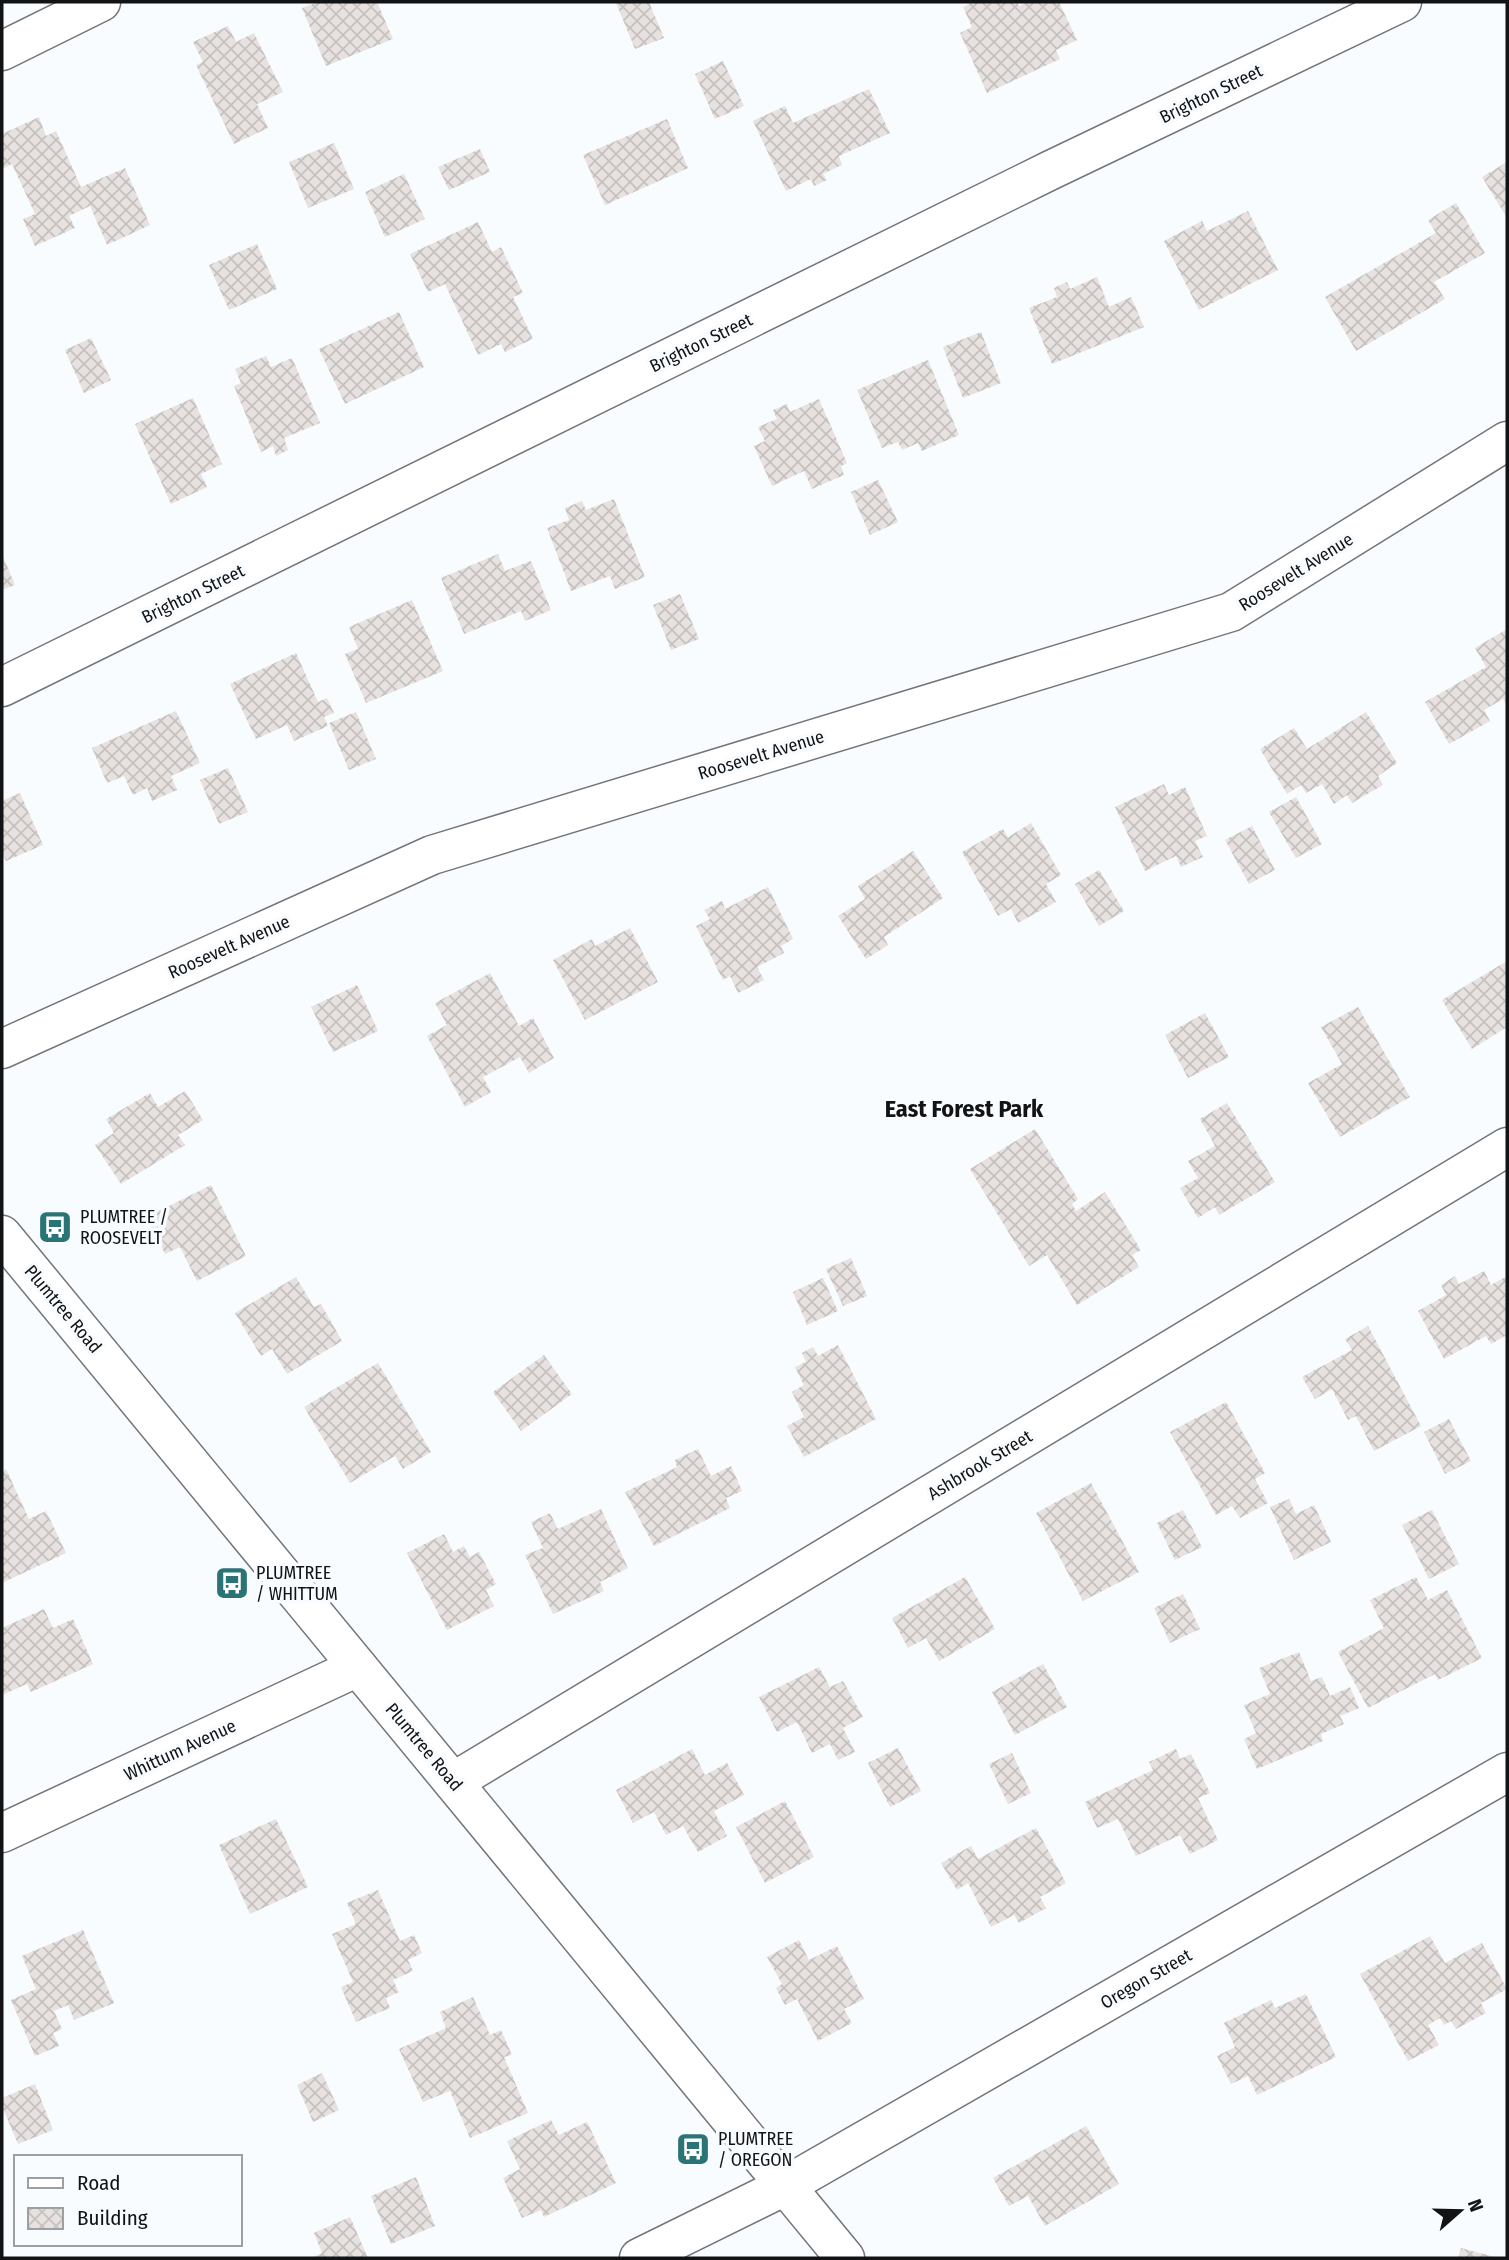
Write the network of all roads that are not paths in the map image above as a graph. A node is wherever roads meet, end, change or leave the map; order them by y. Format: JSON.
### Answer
{"nodes":[{"id":1,"x":101,"y":2,"type":"edge"},
{"id":2,"x":1402,"y":2,"type":"edge"},
{"id":3,"x":2,"y":51,"type":"edge"},
{"id":4,"x":1507,"y":441,"type":"edge"},
{"id":5,"x":2,"y":687,"type":"edge"},
{"id":6,"x":2,"y":1049,"type":"edge"},
{"id":7,"x":1507,"y":1147,"type":"edge"},
{"id":8,"x":2,"y":1235,"type":"edge"},
{"id":9,"x":358,"y":1667,"type":"junction"},
{"id":10,"x":1507,"y":1772,"type":"edge"},
{"id":11,"x":453,"y":1782,"type":"junction"},
{"id":12,"x":2,"y":1833,"type":"edge"},
{"id":13,"x":785,"y":2186,"type":"junction"},
{"id":14,"x":639,"y":2258,"type":"edge"},
{"id":15,"x":845,"y":2258,"type":"edge"}],
"edges":[{"from":1,"to":3,"type":"street"},
{"from":2,"to":5,"type":"street","name":"Brighton Street"},
{"from":4,"to":6,"type":"street","name":"Roosevelt Avenue"},
{"from":7,"to":11,"type":"street","name":"Ashbrook Street"},
{"from":8,"to":9,"type":"street","name":"Plumtree Road"},
{"from":9,"to":11,"type":"street","name":"Plumtree Road"},
{"from":9,"to":12,"type":"street","name":"Whittum Avenue"},
{"from":10,"to":13,"type":"street","name":"Oregon Street"},
{"from":11,"to":13,"type":"street","name":"Plumtree Road"},
{"from":13,"to":14,"type":"street","name":"Oregon Street"},
{"from":13,"to":15,"type":"street","name":"Plumtree Road"}]}
